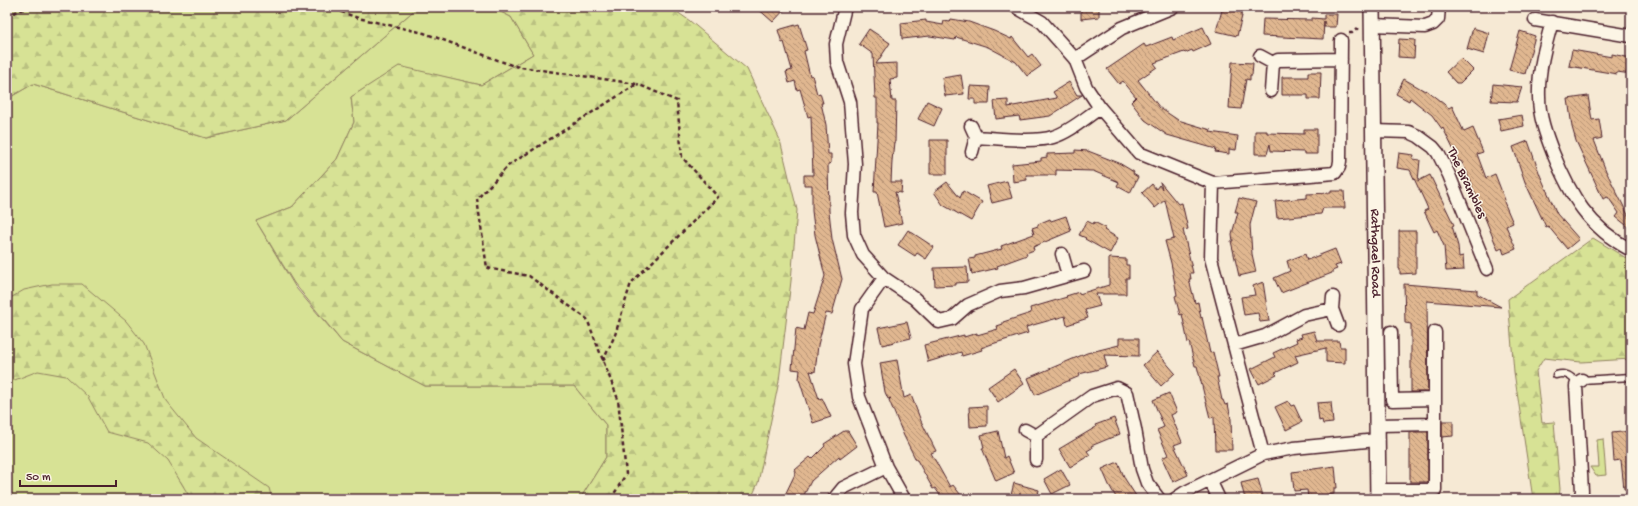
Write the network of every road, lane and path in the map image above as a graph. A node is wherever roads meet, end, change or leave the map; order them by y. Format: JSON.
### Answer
{"nodes":[{"id":1,"x":30,"y":7,"type":"edge"},
{"id":2,"x":328,"y":7,"type":"edge"},
{"id":3,"x":845,"y":7,"type":"edge"},
{"id":4,"x":1016,"y":7,"type":"edge"},
{"id":5,"x":1173,"y":7,"type":"edge"},
{"id":6,"x":1372,"y":7,"type":"edge"},
{"id":7,"x":1439,"y":7,"type":"edge"},
{"id":8,"x":7,"y":16,"type":"edge"},
{"id":9,"x":1535,"y":20,"type":"dead end"},
{"id":10,"x":1552,"y":22,"type":"junction"},
{"id":11,"x":1372,"y":25,"type":"junction"},
{"id":12,"x":1631,"y":36,"type":"edge"},
{"id":13,"x":1341,"y":40,"type":"joint"},
{"id":14,"x":1260,"y":56,"type":"dead end"},
{"id":15,"x":1075,"y":59,"type":"junction"},
{"id":16,"x":1341,"y":59,"type":"junction"},
{"id":17,"x":1273,"y":62,"type":"junction"},
{"id":18,"x":637,"y":84,"type":"junction"},
{"id":19,"x":1271,"y":91,"type":"dead end"},
{"id":20,"x":1100,"y":108,"type":"junction"},
{"id":21,"x":1373,"y":131,"type":"junction"},
{"id":22,"x":972,"y":152,"type":"dead end"},
{"id":23,"x":1213,"y":183,"type":"junction"},
{"id":24,"x":1631,"y":250,"type":"edge"},
{"id":25,"x":1062,"y":254,"type":"dead end"},
{"id":26,"x":1487,"y":269,"type":"dead end"},
{"id":27,"x":1084,"y":271,"type":"dead end"},
{"id":28,"x":1068,"y":275,"type":"junction"},
{"id":29,"x":884,"y":278,"type":"junction"},
{"id":30,"x":1338,"y":325,"type":"dead end"},
{"id":31,"x":1391,"y":332,"type":"dead end"},
{"id":32,"x":1435,"y":332,"type":"dead end"},
{"id":33,"x":1234,"y":345,"type":"junction"},
{"id":34,"x":603,"y":361,"type":"junction"},
{"id":35,"x":1556,"y":375,"type":"dead end"},
{"id":36,"x":1631,"y":377,"type":"edge"},
{"id":37,"x":1579,"y":382,"type":"junction"},
{"id":38,"x":1435,"y":399,"type":"junction"},
{"id":39,"x":1435,"y":424,"type":"junction"},
{"id":40,"x":1025,"y":430,"type":"dead end"},
{"id":41,"x":1377,"y":432,"type":"junction"},
{"id":42,"x":1036,"y":436,"type":"junction"},
{"id":43,"x":1263,"y":454,"type":"junction"},
{"id":44,"x":1036,"y":460,"type":"dead end"},
{"id":45,"x":886,"y":466,"type":"junction"},
{"id":46,"x":1210,"y":480,"type":"junction"},
{"id":47,"x":1378,"y":495,"type":"edge"},
{"id":48,"x":612,"y":499,"type":"edge"},
{"id":49,"x":834,"y":499,"type":"edge"},
{"id":50,"x":904,"y":499,"type":"edge"},
{"id":51,"x":1159,"y":499,"type":"edge"},
{"id":52,"x":1176,"y":499,"type":"edge"},
{"id":53,"x":1219,"y":499,"type":"edge"},
{"id":54,"x":1580,"y":499,"type":"edge"}],
"edges":[{"from":1,"to":8,"type":"path"},
{"from":2,"to":18,"type":"path"},
{"from":3,"to":29,"type":"street"},
{"from":4,"to":15,"type":"street"},
{"from":5,"to":15,"type":"street"},
{"from":6,"to":11,"type":"street","name":"Rathgael Road"},
{"from":7,"to":11,"type":"street"},
{"from":9,"to":10,"type":"street"},
{"from":10,"to":12,"type":"street"},
{"from":10,"to":24,"type":"street"},
{"from":11,"to":13,"type":"path"},
{"from":11,"to":21,"type":"street","name":"Rathgael Road"},
{"from":13,"to":16,"type":"street"},
{"from":14,"to":17,"type":"street"},
{"from":15,"to":20,"type":"street"},
{"from":16,"to":17,"type":"street"},
{"from":16,"to":23,"type":"street"},
{"from":17,"to":19,"type":"street"},
{"from":18,"to":34,"type":"path"},
{"from":18,"to":34,"type":"path"},
{"from":20,"to":22,"type":"street"},
{"from":20,"to":23,"type":"street"},
{"from":21,"to":26,"type":"street","name":"The Brambles"},
{"from":21,"to":41,"type":"street","name":"Rathgael Road"},
{"from":23,"to":33,"type":"street"},
{"from":25,"to":28,"type":"street"},
{"from":27,"to":28,"type":"street"},
{"from":28,"to":29,"type":"street"},
{"from":29,"to":45,"type":"street"},
{"from":30,"to":33,"type":"street"},
{"from":31,"to":38,"type":"street"},
{"from":32,"to":38,"type":"street"},
{"from":33,"to":43,"type":"street"},
{"from":34,"to":48,"type":"path"},
{"from":35,"to":37,"type":"lane"},
{"from":36,"to":37,"type":"lane"},
{"from":37,"to":54,"type":"street"},
{"from":38,"to":39,"type":"street"},
{"from":39,"to":41,"type":"street"},
{"from":39,"to":47,"type":"street"},
{"from":40,"to":42,"type":"street"},
{"from":41,"to":43,"type":"street"},
{"from":41,"to":47,"type":"street","name":"Rathgael Road"},
{"from":42,"to":44,"type":"street"},
{"from":42,"to":51,"type":"street"},
{"from":43,"to":46,"type":"street"},
{"from":45,"to":49,"type":"street"},
{"from":45,"to":50,"type":"street"},
{"from":46,"to":52,"type":"street"},
{"from":46,"to":53,"type":"street"}]}
